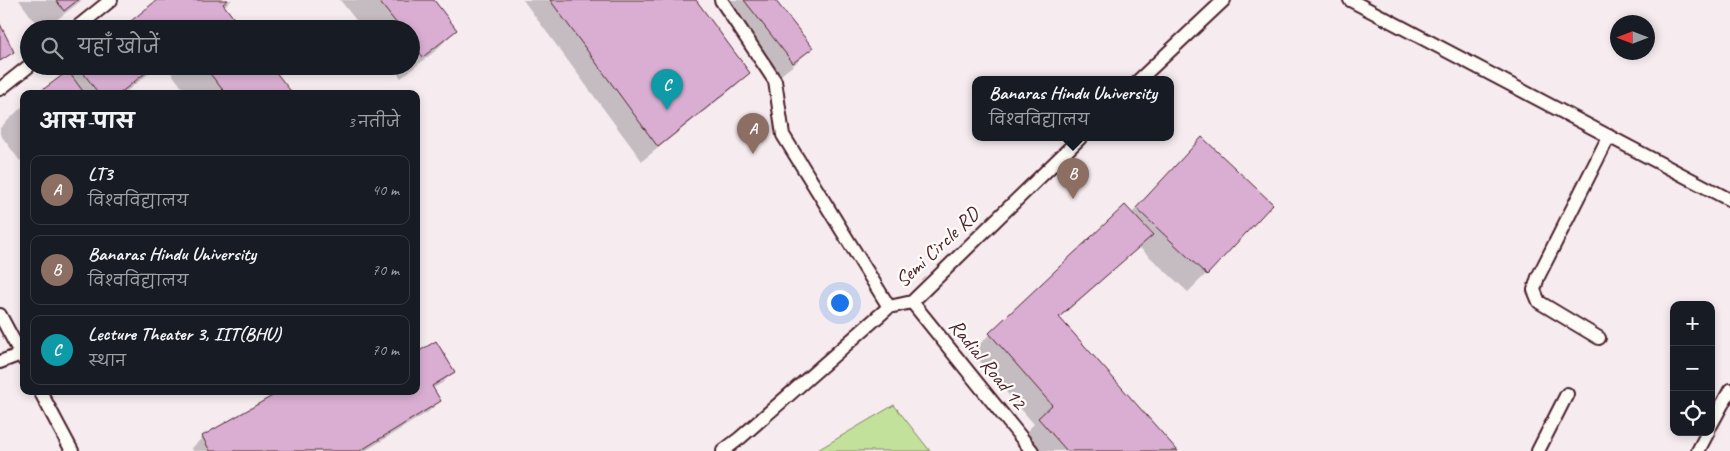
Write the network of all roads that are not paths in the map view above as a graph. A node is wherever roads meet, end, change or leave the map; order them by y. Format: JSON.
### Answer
{"nodes":[{"id":1,"x":111,"y":0,"type":"edge"},
{"id":2,"x":721,"y":0,"type":"edge"},
{"id":3,"x":1224,"y":0,"type":"edge"},
{"id":4,"x":1350,"y":0,"type":"edge"},
{"id":5,"x":86,"y":20,"type":"edge"},
{"id":6,"x":20,"y":73,"type":"edge"},
{"id":7,"x":1143,"y":76,"type":"edge"},
{"id":8,"x":0,"y":89,"type":"edge"},
{"id":9,"x":1608,"y":136,"type":"junction"},
{"id":10,"x":1077,"y":141,"type":"edge"},
{"id":11,"x":1730,"y":200,"type":"edge"},
{"id":12,"x":912,"y":302,"type":"junction"},
{"id":13,"x":889,"y":307,"type":"junction"},
{"id":14,"x":0,"y":315,"type":"edge"},
{"id":15,"x":1599,"y":338,"type":"dead end"},
{"id":16,"x":20,"y":353,"type":"edge"},
{"id":17,"x":20,"y":357,"type":"edge"},
{"id":18,"x":0,"y":362,"type":"edge"},
{"id":19,"x":1730,"y":390,"type":"edge"},
{"id":20,"x":1567,"y":394,"type":"dead end"},
{"id":21,"x":42,"y":395,"type":"edge"},
{"id":22,"x":1715,"y":418,"type":"edge"},
{"id":23,"x":1706,"y":436,"type":"edge"},
{"id":24,"x":72,"y":451,"type":"edge"},
{"id":25,"x":722,"y":451,"type":"edge"},
{"id":26,"x":1032,"y":451,"type":"edge"},
{"id":27,"x":1538,"y":451,"type":"edge"},
{"id":28,"x":1698,"y":451,"type":"edge"}],
"edges":[{"from":1,"to":5,"type":"lane"},
{"from":2,"to":13,"type":"lane"},
{"from":3,"to":7,"type":"lane"},
{"from":4,"to":9,"type":"lane"},
{"from":6,"to":8,"type":"lane"},
{"from":9,"to":11,"type":"lane"},
{"from":9,"to":15,"type":"lane"},
{"from":10,"to":12,"type":"lane","name":"Semi Circle RD"},
{"from":12,"to":13,"type":"lane","name":"Semi Circle RD"},
{"from":12,"to":26,"type":"lane","name":"Radial Road 12"},
{"from":13,"to":25,"type":"lane","name":"Semi Circle RD"},
{"from":14,"to":16,"type":"lane"},
{"from":17,"to":18,"type":"lane"},
{"from":19,"to":22,"type":"lane"},
{"from":20,"to":27,"type":"lane"},
{"from":21,"to":24,"type":"lane"},
{"from":23,"to":28,"type":"lane"}]}
